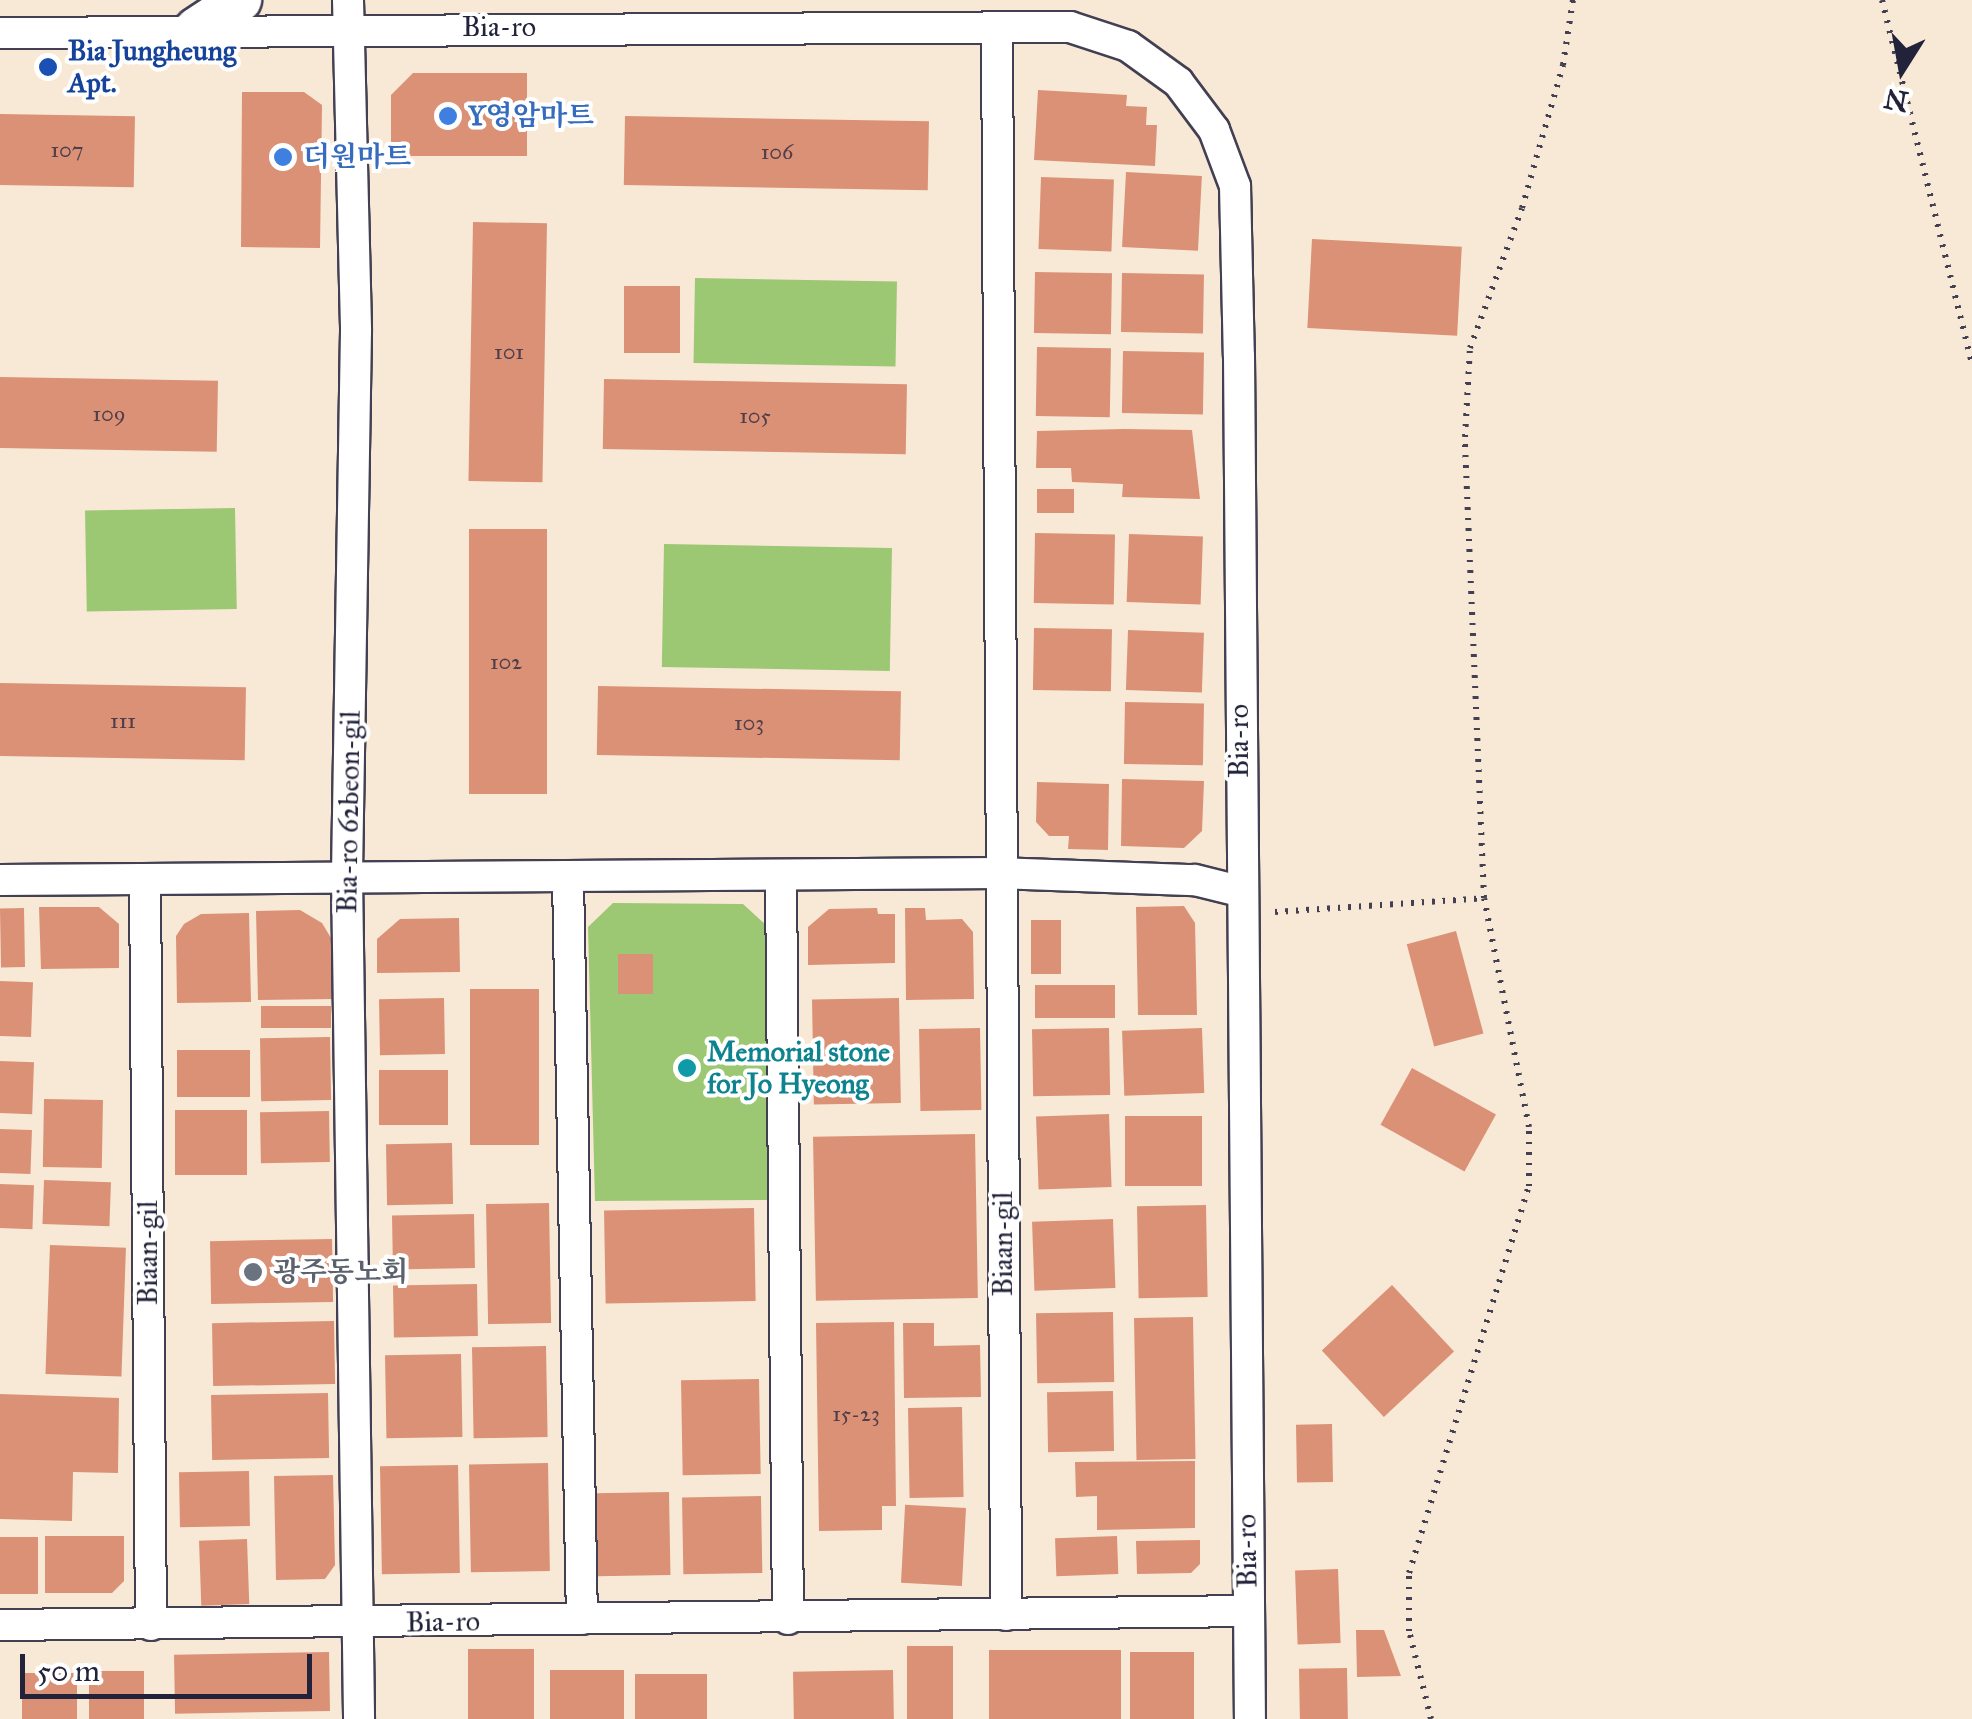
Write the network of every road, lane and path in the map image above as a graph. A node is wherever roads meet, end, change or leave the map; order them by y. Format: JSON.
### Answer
{"nodes":[{"id":1,"x":240,"y":0,"type":"edge"},
{"id":2,"x":1573,"y":0,"type":"edge"},
{"id":3,"x":1882,"y":0,"type":"edge"},
{"id":4,"x":348,"y":13,"type":"edge"},
{"id":5,"x":196,"y":29,"type":"junction"},
{"id":6,"x":997,"y":29,"type":"junction"},
{"id":7,"x":0,"y":33,"type":"edge"},
{"id":8,"x":1972,"y":362,"type":"edge"},
{"id":9,"x":1000,"y":873,"type":"junction"},
{"id":10,"x":348,"y":876,"type":"junction"},
{"id":11,"x":568,"y":878,"type":"junction"},
{"id":12,"x":781,"y":878,"type":"junction"},
{"id":13,"x":0,"y":880,"type":"edge"},
{"id":14,"x":145,"y":880,"type":"junction"},
{"id":15,"x":1239,"y":891,"type":"junction"},
{"id":16,"x":1484,"y":898,"type":"junction"},
{"id":17,"x":1248,"y":1611,"type":"junction"},
{"id":18,"x":1006,"y":1615,"type":"junction"},
{"id":19,"x":788,"y":1618,"type":"junction"},
{"id":20,"x":582,"y":1620,"type":"junction"},
{"id":21,"x":358,"y":1624,"type":"junction"},
{"id":22,"x":0,"y":1625,"type":"edge"},
{"id":23,"x":151,"y":1625,"type":"junction"},
{"id":24,"x":359,"y":1719,"type":"edge"},
{"id":25,"x":1250,"y":1719,"type":"edge"},
{"id":26,"x":1431,"y":1719,"type":"edge"}],
"edges":[{"from":1,"to":5,"type":"main road"},
{"from":2,"to":16,"type":"path"},
{"from":3,"to":8,"type":"path"},
{"from":4,"to":5,"type":"street","name":"Bia-ro"},
{"from":4,"to":6,"type":"street","name":"Bia-ro"},
{"from":4,"to":10,"type":"street","name":"Bia-ro 62beon-gil"},
{"from":5,"to":7,"type":"street","name":"Bia-ro"},
{"from":6,"to":9,"type":"street"},
{"from":6,"to":15,"type":"street","name":"Bia-ro"},
{"from":9,"to":12,"type":"street"},
{"from":9,"to":15,"type":"street"},
{"from":9,"to":18,"type":"street","name":"Biaan-gil"},
{"from":10,"to":11,"type":"street"},
{"from":10,"to":14,"type":"street"},
{"from":10,"to":21,"type":"street","name":"Bia-ro 62beon-gil"},
{"from":11,"to":12,"type":"street"},
{"from":11,"to":20,"type":"street"},
{"from":12,"to":19,"type":"street"},
{"from":13,"to":14,"type":"street"},
{"from":14,"to":23,"type":"street","name":"Biaan-gil"},
{"from":15,"to":16,"type":"path"},
{"from":15,"to":17,"type":"street","name":"Bia-ro"},
{"from":16,"to":26,"type":"path"},
{"from":17,"to":18,"type":"street","name":"Bia-ro"},
{"from":17,"to":25,"type":"street","name":"Bia-ro"},
{"from":18,"to":19,"type":"street","name":"Bia-ro"},
{"from":19,"to":20,"type":"street","name":"Bia-ro"},
{"from":20,"to":21,"type":"street","name":"Bia-ro"},
{"from":21,"to":23,"type":"street"},
{"from":21,"to":24,"type":"street","name":"Bia-ro 62beon-gil"},
{"from":22,"to":23,"type":"street"}]}
